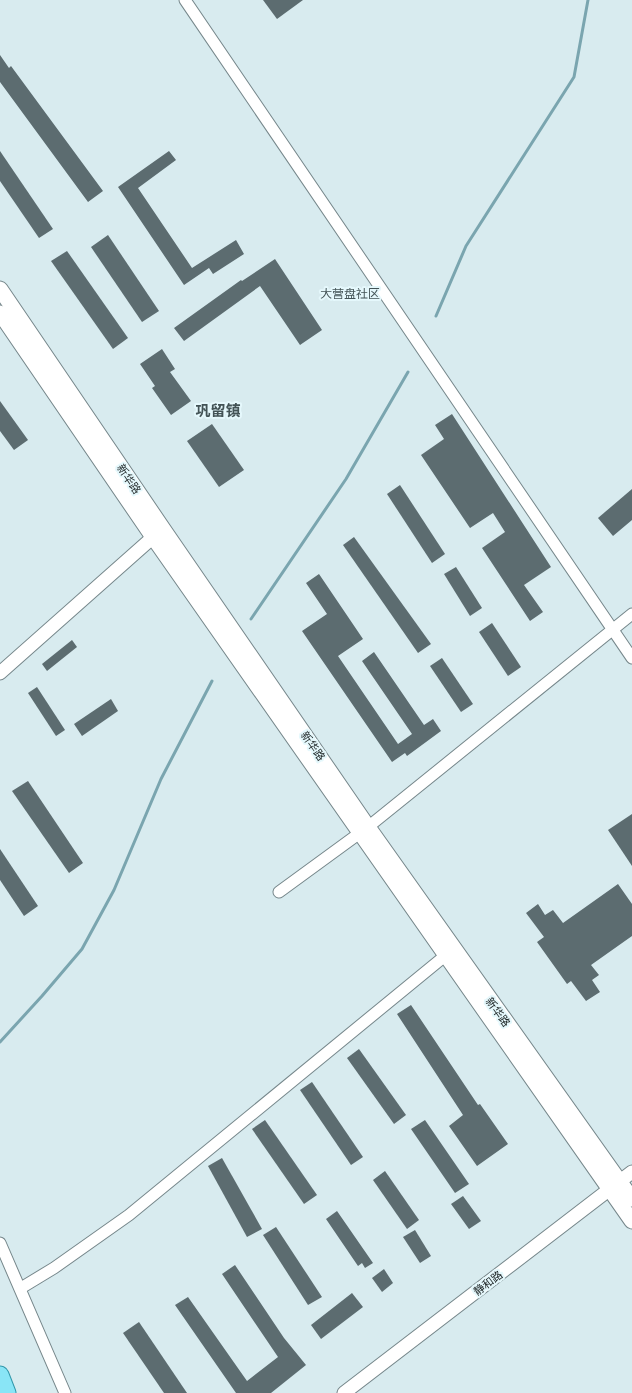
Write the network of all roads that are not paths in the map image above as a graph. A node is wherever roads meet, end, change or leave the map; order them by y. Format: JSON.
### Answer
{"nodes":[{"id":1,"x":185,"y":0,"type":"edge"},
{"id":2,"x":0,"y":288,"type":"edge"},
{"id":3,"x":0,"y":313,"type":"edge"},
{"id":4,"x":158,"y":533,"type":"junction"},
{"id":5,"x":632,"y":614,"type":"edge"},
{"id":6,"x":613,"y":629,"type":"junction"},
{"id":7,"x":632,"y":658,"type":"edge"},
{"id":8,"x":0,"y":673,"type":"edge"},
{"id":9,"x":364,"y":830,"type":"junction"},
{"id":10,"x":279,"y":892,"type":"dead end"},
{"id":11,"x":450,"y":953,"type":"junction"},
{"id":12,"x":632,"y":1172,"type":"edge"},
{"id":13,"x":615,"y":1185,"type":"junction"},
{"id":14,"x":632,"y":1199,"type":"edge"},
{"id":15,"x":632,"y":1221,"type":"edge"},
{"id":16,"x":0,"y":1243,"type":"edge"},
{"id":17,"x":21,"y":1288,"type":"junction"},
{"id":18,"x":0,"y":1375,"type":"edge"},
{"id":19,"x":7,"y":1393,"type":"edge"},
{"id":20,"x":65,"y":1393,"type":"edge"},
{"id":21,"x":344,"y":1393,"type":"edge"}],
"edges":[{"from":1,"to":6,"type":"street"},
{"from":2,"to":4,"type":"main road","name":"新华路"},
{"from":3,"to":4,"type":"main road","name":"新华路"},
{"from":4,"to":8,"type":"street"},
{"from":4,"to":9,"type":"main road","name":"新华路"},
{"from":5,"to":6,"type":"street"},
{"from":6,"to":7,"type":"street"},
{"from":6,"to":9,"type":"street"},
{"from":9,"to":10,"type":"street"},
{"from":9,"to":11,"type":"main road","name":"新华路"},
{"from":11,"to":13,"type":"main road","name":"新华路"},
{"from":11,"to":17,"type":"street"},
{"from":12,"to":13,"type":"street","name":"静和路"},
{"from":13,"to":14,"type":"main road","name":"新华路"},
{"from":13,"to":15,"type":"main road","name":"新华路"},
{"from":13,"to":21,"type":"street","name":"静和路"},
{"from":16,"to":17,"type":"street"},
{"from":17,"to":20,"type":"street"},
{"from":18,"to":19,"type":"main road"}]}
